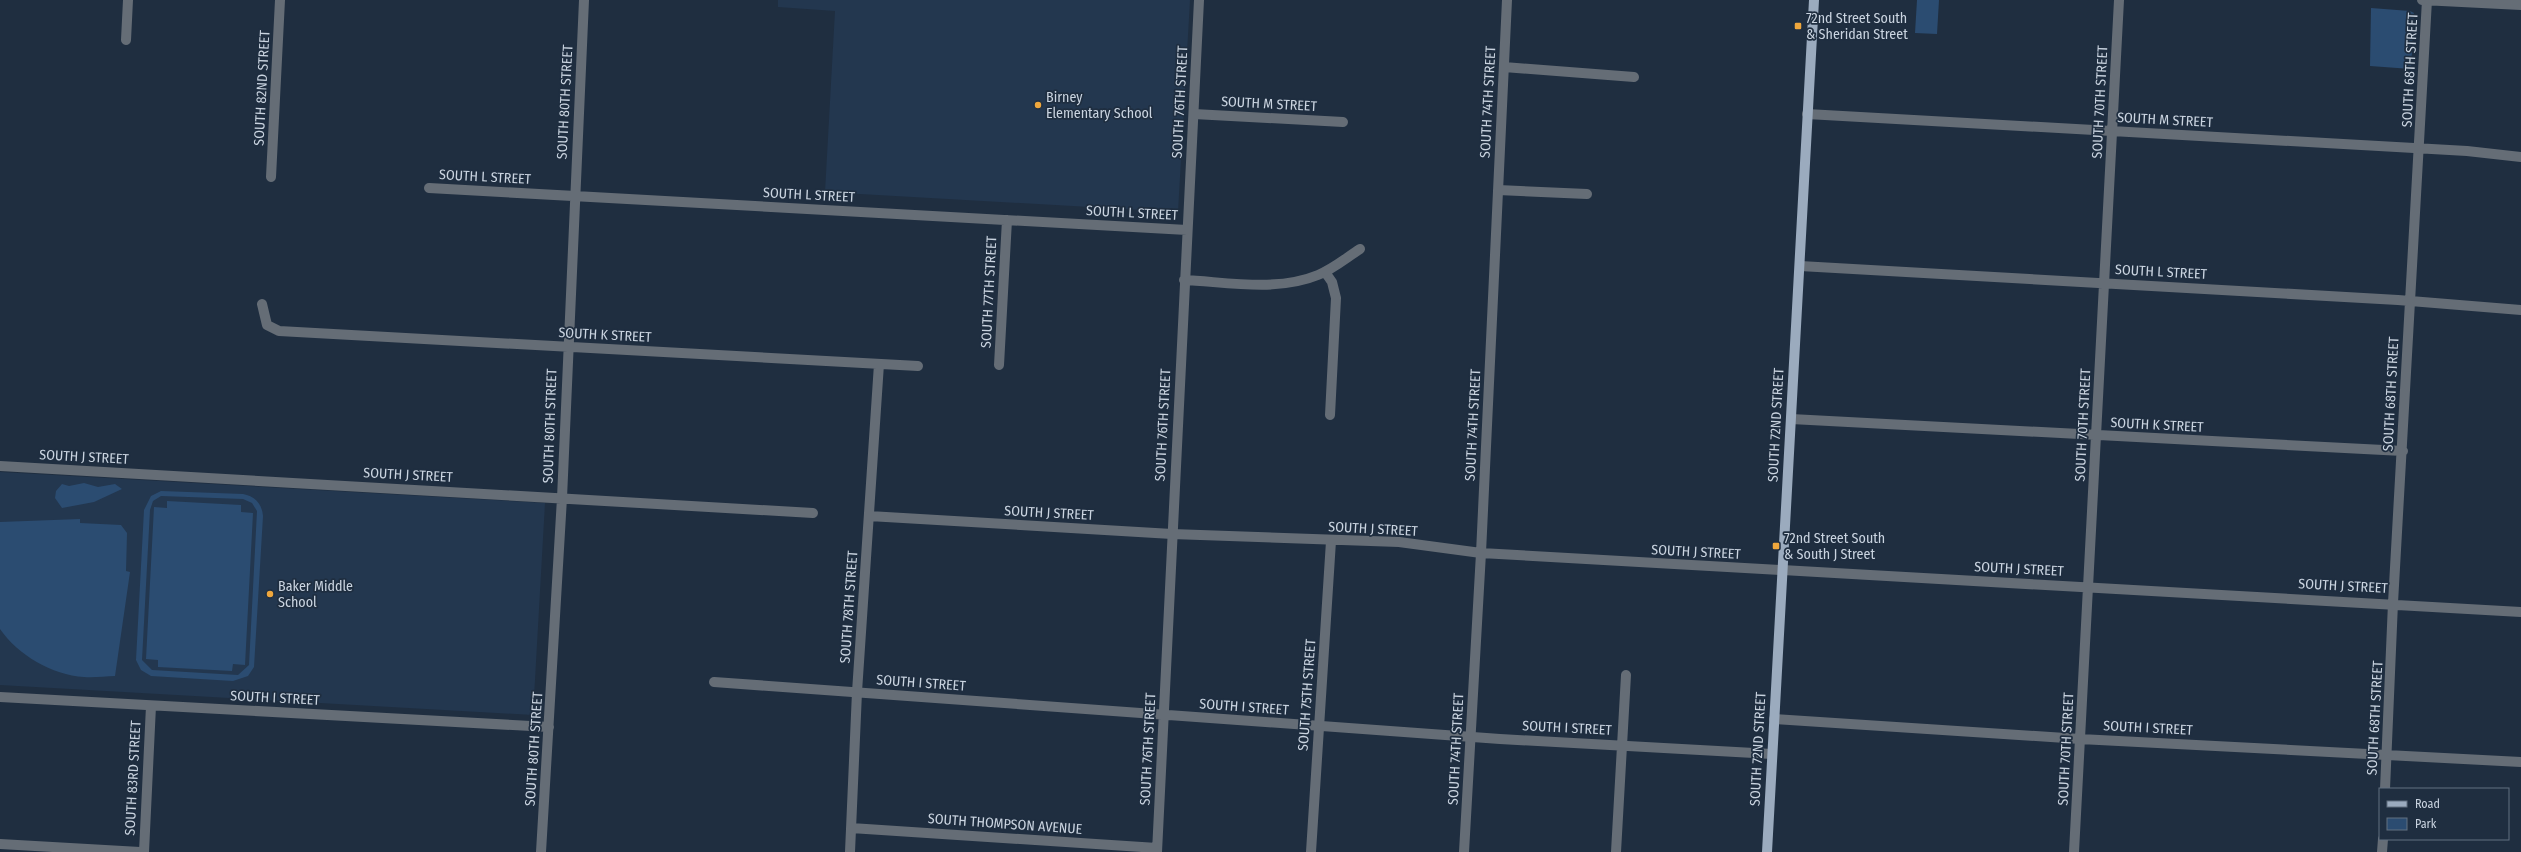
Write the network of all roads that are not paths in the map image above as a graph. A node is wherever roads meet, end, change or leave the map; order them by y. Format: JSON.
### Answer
{"nodes":[{"id":1,"x":128,"y":0,"type":"edge"},
{"id":2,"x":280,"y":0,"type":"edge"},
{"id":3,"x":584,"y":0,"type":"edge"},
{"id":4,"x":1199,"y":0,"type":"edge"},
{"id":5,"x":1508,"y":0,"type":"edge"},
{"id":6,"x":1814,"y":0,"type":"edge"},
{"id":7,"x":2119,"y":0,"type":"edge"},
{"id":8,"x":2422,"y":0,"type":"edge"},
{"id":9,"x":2427,"y":0,"type":"edge"},
{"id":10,"x":2521,"y":6,"type":"edge"},
{"id":11,"x":126,"y":40,"type":"dead end"},
{"id":12,"x":1504,"y":67,"type":"junction"},
{"id":13,"x":1634,"y":77,"type":"dead end"},
{"id":14,"x":1194,"y":114,"type":"junction"},
{"id":15,"x":1808,"y":114,"type":"junction"},
{"id":16,"x":1343,"y":122,"type":"dead end"},
{"id":17,"x":2112,"y":131,"type":"junction"},
{"id":18,"x":2419,"y":148,"type":"junction"},
{"id":19,"x":2521,"y":157,"type":"edge"},
{"id":20,"x":271,"y":177,"type":"dead end"},
{"id":21,"x":429,"y":188,"type":"dead end"},
{"id":22,"x":1498,"y":190,"type":"junction"},
{"id":23,"x":1587,"y":194,"type":"dead end"},
{"id":24,"x":575,"y":196,"type":"junction"},
{"id":25,"x":1007,"y":220,"type":"junction"},
{"id":26,"x":1187,"y":230,"type":"junction"},
{"id":27,"x":1360,"y":249,"type":"dead end"},
{"id":28,"x":1800,"y":266,"type":"junction"},
{"id":29,"x":1325,"y":272,"type":"junction"},
{"id":30,"x":1184,"y":280,"type":"junction"},
{"id":31,"x":2105,"y":283,"type":"junction"},
{"id":32,"x":2410,"y":302,"type":"junction"},
{"id":33,"x":262,"y":304,"type":"dead end"},
{"id":34,"x":2521,"y":310,"type":"edge"},
{"id":35,"x":567,"y":347,"type":"junction"},
{"id":36,"x":879,"y":364,"type":"junction"},
{"id":37,"x":999,"y":365,"type":"dead end"},
{"id":38,"x":918,"y":366,"type":"dead end"},
{"id":39,"x":1330,"y":415,"type":"dead end"},
{"id":40,"x":1791,"y":419,"type":"junction"},
{"id":41,"x":2097,"y":436,"type":"junction"},
{"id":42,"x":2403,"y":451,"type":"junction"},
{"id":43,"x":0,"y":466,"type":"edge"},
{"id":44,"x":562,"y":498,"type":"junction"},
{"id":45,"x":814,"y":513,"type":"dead end"},
{"id":46,"x":869,"y":516,"type":"junction"},
{"id":47,"x":1172,"y":534,"type":"junction"},
{"id":48,"x":1330,"y":540,"type":"junction"},
{"id":49,"x":1481,"y":553,"type":"junction"},
{"id":50,"x":1782,"y":571,"type":"junction"},
{"id":51,"x":2089,"y":587,"type":"junction"},
{"id":52,"x":2394,"y":603,"type":"junction"},
{"id":53,"x":2521,"y":612,"type":"edge"},
{"id":54,"x":1626,"y":676,"type":"dead end"},
{"id":55,"x":714,"y":682,"type":"dead end"},
{"id":56,"x":857,"y":692,"type":"junction"},
{"id":57,"x":0,"y":697,"type":"edge"},
{"id":58,"x":151,"y":706,"type":"junction"},
{"id":59,"x":1164,"y":716,"type":"junction"},
{"id":60,"x":1774,"y":719,"type":"junction"},
{"id":61,"x":1318,"y":726,"type":"junction"},
{"id":62,"x":549,"y":727,"type":"junction"},
{"id":63,"x":1470,"y":737,"type":"junction"},
{"id":64,"x":2080,"y":739,"type":"junction"},
{"id":65,"x":1622,"y":745,"type":"junction"},
{"id":66,"x":1772,"y":754,"type":"junction"},
{"id":67,"x":2387,"y":755,"type":"junction"},
{"id":68,"x":2521,"y":762,"type":"edge"},
{"id":69,"x":2385,"y":788,"type":"edge"},
{"id":70,"x":851,"y":828,"type":"junction"},
{"id":71,"x":2382,"y":840,"type":"edge"},
{"id":72,"x":0,"y":844,"type":"edge"},
{"id":73,"x":1157,"y":850,"type":"edge"},
{"id":74,"x":140,"y":852,"type":"edge"},
{"id":75,"x":144,"y":852,"type":"edge"},
{"id":76,"x":541,"y":852,"type":"edge"},
{"id":77,"x":850,"y":852,"type":"edge"},
{"id":78,"x":1311,"y":852,"type":"edge"},
{"id":79,"x":1464,"y":852,"type":"edge"},
{"id":80,"x":1616,"y":852,"type":"edge"},
{"id":81,"x":1766,"y":852,"type":"edge"},
{"id":82,"x":2074,"y":852,"type":"edge"},
{"id":83,"x":2382,"y":852,"type":"edge"}],
"edges":[{"from":1,"to":11,"type":"street"},
{"from":2,"to":20,"type":"street","name":"SOUTH 82ND STREET"},
{"from":3,"to":24,"type":"street","name":"SOUTH 80TH STREET"},
{"from":4,"to":14,"type":"street","name":"SOUTH 76TH STREET"},
{"from":5,"to":12,"type":"street","name":"SOUTH 74TH STREET"},
{"from":6,"to":15,"type":"main road","name":"SOUTH 72ND STREET"},
{"from":7,"to":17,"type":"street","name":"SOUTH 70TH STREET"},
{"from":8,"to":9,"type":"street"},
{"from":9,"to":10,"type":"street"},
{"from":9,"to":18,"type":"street","name":"SOUTH 68TH STREET"},
{"from":12,"to":13,"type":"street"},
{"from":12,"to":22,"type":"street","name":"SOUTH 74TH STREET"},
{"from":14,"to":16,"type":"street","name":"SOUTH M STREET"},
{"from":14,"to":26,"type":"street","name":"SOUTH 76TH STREET"},
{"from":15,"to":17,"type":"street","name":"SOUTH M STREET"},
{"from":15,"to":28,"type":"main road","name":"SOUTH 72ND STREET"},
{"from":17,"to":18,"type":"street","name":"SOUTH M STREET"},
{"from":17,"to":31,"type":"street","name":"SOUTH 70TH STREET"},
{"from":18,"to":19,"type":"street","name":"SOUTH M STREET"},
{"from":18,"to":32,"type":"street","name":"SOUTH 68TH STREET"},
{"from":21,"to":24,"type":"street","name":"SOUTH L STREET"},
{"from":22,"to":23,"type":"street"},
{"from":22,"to":49,"type":"street","name":"SOUTH 74TH STREET"},
{"from":24,"to":25,"type":"street","name":"SOUTH L STREET"},
{"from":24,"to":35,"type":"street","name":"SOUTH 80TH STREET"},
{"from":25,"to":26,"type":"street","name":"SOUTH L STREET"},
{"from":25,"to":37,"type":"street","name":"SOUTH 77TH STREET"},
{"from":26,"to":30,"type":"street","name":"SOUTH 76TH STREET"},
{"from":27,"to":29,"type":"street"},
{"from":28,"to":31,"type":"street","name":"SOUTH L STREET"},
{"from":28,"to":40,"type":"main road","name":"SOUTH 72ND STREET"},
{"from":29,"to":30,"type":"street"},
{"from":29,"to":39,"type":"street"},
{"from":30,"to":47,"type":"street","name":"SOUTH 76TH STREET"},
{"from":31,"to":32,"type":"street","name":"SOUTH L STREET"},
{"from":31,"to":41,"type":"street","name":"SOUTH 70TH STREET"},
{"from":32,"to":34,"type":"street","name":"SOUTH L STREET"},
{"from":32,"to":42,"type":"street","name":"SOUTH 68TH STREET"},
{"from":33,"to":35,"type":"street","name":"SOUTH K STREET"},
{"from":35,"to":36,"type":"street","name":"SOUTH K STREET"},
{"from":35,"to":44,"type":"street","name":"SOUTH 80TH STREET"},
{"from":36,"to":38,"type":"street","name":"SOUTH K STREET"},
{"from":36,"to":46,"type":"street","name":"SOUTH 78TH STREET"},
{"from":40,"to":41,"type":"street","name":"SOUTH K STREET"},
{"from":40,"to":50,"type":"main road","name":"SOUTH 72ND STREET"},
{"from":41,"to":42,"type":"street","name":"SOUTH K STREET"},
{"from":41,"to":51,"type":"street","name":"SOUTH 70TH STREET"},
{"from":42,"to":52,"type":"street","name":"SOUTH 68TH STREET"},
{"from":43,"to":44,"type":"street","name":"SOUTH J STREET"},
{"from":44,"to":45,"type":"street","name":"SOUTH J STREET"},
{"from":44,"to":62,"type":"street","name":"SOUTH 80TH STREET"},
{"from":46,"to":47,"type":"street","name":"SOUTH J STREET"},
{"from":46,"to":56,"type":"street","name":"SOUTH 78TH STREET"},
{"from":47,"to":48,"type":"street","name":"SOUTH J STREET"},
{"from":47,"to":59,"type":"street","name":"SOUTH 76TH STREET"},
{"from":48,"to":49,"type":"street","name":"SOUTH J STREET"},
{"from":48,"to":61,"type":"street","name":"SOUTH 75TH STREET"},
{"from":49,"to":50,"type":"street","name":"SOUTH J STREET"},
{"from":49,"to":63,"type":"street","name":"SOUTH 74TH STREET"},
{"from":50,"to":51,"type":"street","name":"SOUTH J STREET"},
{"from":50,"to":60,"type":"main road","name":"SOUTH 72ND STREET"},
{"from":51,"to":52,"type":"street","name":"SOUTH J STREET"},
{"from":51,"to":64,"type":"street","name":"SOUTH 70TH STREET"},
{"from":52,"to":53,"type":"street","name":"SOUTH J STREET"},
{"from":52,"to":67,"type":"street","name":"SOUTH 68TH STREET"},
{"from":54,"to":65,"type":"street"},
{"from":55,"to":56,"type":"street","name":"SOUTH I STREET"},
{"from":56,"to":59,"type":"street","name":"SOUTH I STREET"},
{"from":56,"to":70,"type":"street","name":"SOUTH 78TH STREET"},
{"from":57,"to":58,"type":"street","name":"SOUTH I STREET"},
{"from":58,"to":62,"type":"street","name":"SOUTH I STREET"},
{"from":58,"to":75,"type":"street","name":"SOUTH 83RD STREET"},
{"from":59,"to":61,"type":"street","name":"SOUTH I STREET"},
{"from":59,"to":73,"type":"street","name":"SOUTH 76TH STREET"},
{"from":60,"to":64,"type":"street","name":"SOUTH I STREET"},
{"from":60,"to":66,"type":"main road","name":"SOUTH 72ND STREET"},
{"from":61,"to":63,"type":"street","name":"SOUTH I STREET"},
{"from":61,"to":78,"type":"street","name":"SOUTH 75TH STREET"},
{"from":62,"to":76,"type":"street","name":"SOUTH 80TH STREET"},
{"from":63,"to":65,"type":"street","name":"SOUTH I STREET"},
{"from":63,"to":79,"type":"street","name":"SOUTH 74TH STREET"},
{"from":64,"to":67,"type":"street","name":"SOUTH I STREET"},
{"from":64,"to":82,"type":"street","name":"SOUTH 70TH STREET"},
{"from":65,"to":66,"type":"street","name":"SOUTH I STREET"},
{"from":65,"to":80,"type":"street"},
{"from":66,"to":81,"type":"main road","name":"SOUTH 72ND STREET"},
{"from":67,"to":68,"type":"street","name":"SOUTH I STREET"},
{"from":67,"to":69,"type":"street","name":"SOUTH 68TH STREET"},
{"from":70,"to":73,"type":"street","name":"SOUTH THOMPSON AVENUE"},
{"from":70,"to":77,"type":"street","name":"SOUTH 78TH STREET"},
{"from":71,"to":83,"type":"street"},
{"from":72,"to":74,"type":"street"}]}
